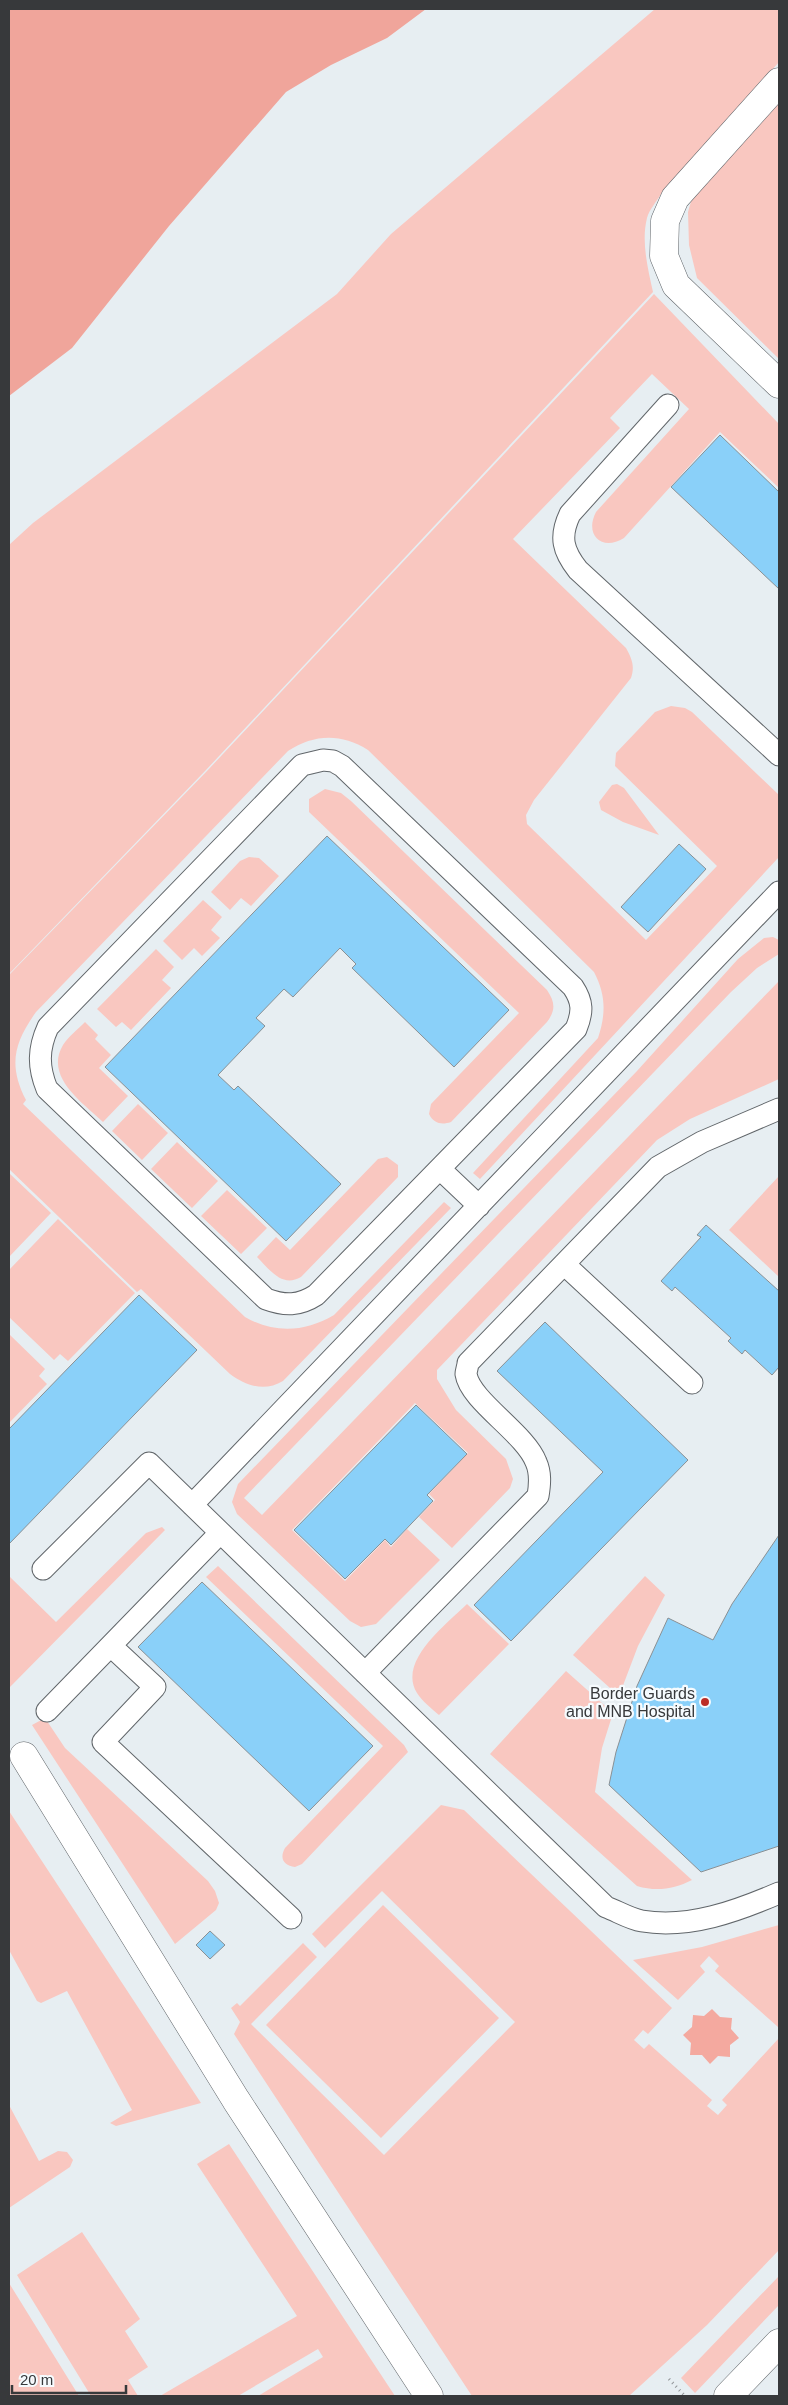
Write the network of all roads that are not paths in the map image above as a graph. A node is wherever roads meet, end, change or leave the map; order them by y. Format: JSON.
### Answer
{"nodes":[{"id":1,"x":779,"y":82,"type":"edge"},
{"id":2,"x":779,"y":384,"type":"edge"},
{"id":3,"x":668,"y":405,"type":"dead end"},
{"id":4,"x":779,"y":755,"type":"edge"},
{"id":5,"x":778,"y":896,"type":"edge"},
{"id":6,"x":779,"y":1109,"type":"edge"},
{"id":7,"x":440,"y":1169,"type":"junction"},
{"id":8,"x":479,"y":1206,"type":"junction"},
{"id":9,"x":564,"y":1264,"type":"junction"},
{"id":10,"x":692,"y":1383,"type":"dead end"},
{"id":11,"x":192,"y":1505,"type":"junction"},
{"id":12,"x":220,"y":1532,"type":"junction"},
{"id":13,"x":43,"y":1569,"type":"dead end"},
{"id":14,"x":111,"y":1646,"type":"junction"},
{"id":15,"x":365,"y":1673,"type":"junction"},
{"id":16,"x":47,"y":1711,"type":"dead end"},
{"id":17,"x":24,"y":1756,"type":"dead end"},
{"id":18,"x":779,"y":1893,"type":"edge"},
{"id":19,"x":291,"y":1918,"type":"dead end"},
{"id":20,"x":779,"y":2343,"type":"edge"},
{"id":21,"x":429,"y":2396,"type":"edge"},
{"id":22,"x":728,"y":2396,"type":"edge"}],
"edges":[{"from":1,"to":2,"type":"street"},
{"from":3,"to":4,"type":"lane"},
{"from":5,"to":8,"type":"lane"},
{"from":6,"to":9,"type":"lane"},
{"from":7,"to":7,"type":"lane"},
{"from":7,"to":8,"type":"lane"},
{"from":8,"to":11,"type":"lane"},
{"from":9,"to":10,"type":"lane"},
{"from":9,"to":15,"type":"lane"},
{"from":11,"to":12,"type":"lane"},
{"from":11,"to":13,"type":"lane"},
{"from":12,"to":14,"type":"lane"},
{"from":12,"to":15,"type":"lane"},
{"from":14,"to":16,"type":"lane"},
{"from":14,"to":19,"type":"lane"},
{"from":15,"to":18,"type":"lane"},
{"from":17,"to":21,"type":"street"},
{"from":20,"to":22,"type":"street"}]}
